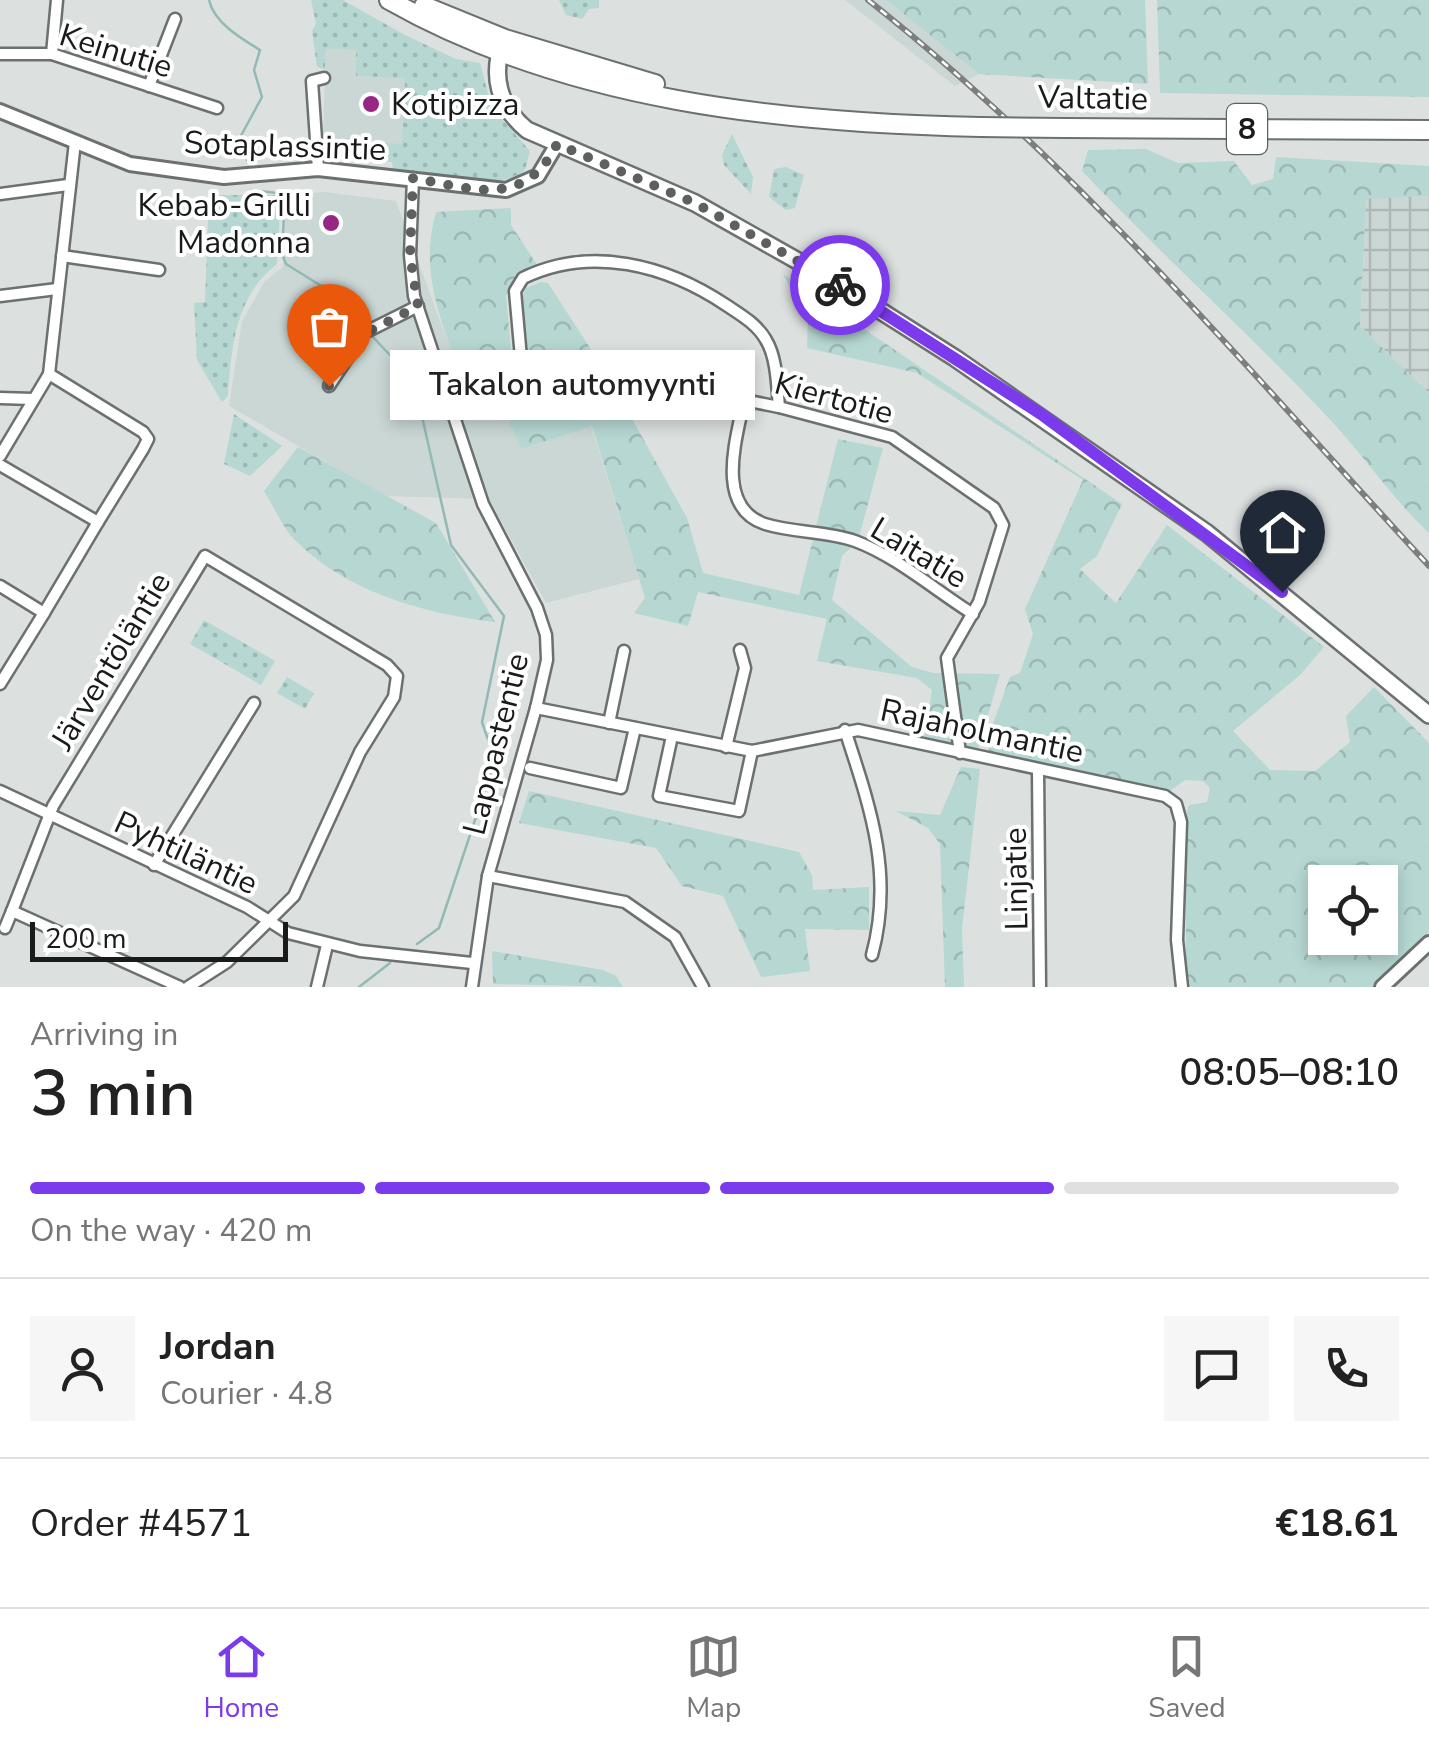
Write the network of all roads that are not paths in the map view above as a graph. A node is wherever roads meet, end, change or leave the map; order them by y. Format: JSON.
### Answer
{"nodes":[{"id":1,"x":57,"y":0,"type":"edge"},
{"id":2,"x":389,"y":0,"type":"edge"},
{"id":3,"x":408,"y":0,"type":"edge"},
{"id":4,"x":176,"y":19,"type":"dead end"},
{"id":5,"x":502,"y":45,"type":"junction"},
{"id":6,"x":0,"y":54,"type":"edge"},
{"id":7,"x":52,"y":54,"type":"junction"},
{"id":8,"x":324,"y":78,"type":"dead end"},
{"id":9,"x":149,"y":86,"type":"junction"},
{"id":10,"x":216,"y":108,"type":"dead end"},
{"id":11,"x":0,"y":111,"type":"edge"},
{"id":12,"x":1429,"y":130,"type":"edge"},
{"id":13,"x":75,"y":142,"type":"junction"},
{"id":14,"x":557,"y":144,"type":"junction"},
{"id":15,"x":318,"y":170,"type":"junction"},
{"id":16,"x":413,"y":178,"type":"junction"},
{"id":17,"x":68,"y":185,"type":"junction"},
{"id":18,"x":0,"y":194,"type":"edge"},
{"id":19,"x":62,"y":256,"type":"junction"},
{"id":20,"x":159,"y":270,"type":"dead end"},
{"id":21,"x":57,"y":289,"type":"junction"},
{"id":22,"x":0,"y":296,"type":"edge"},
{"id":23,"x":418,"y":306,"type":"junction"},
{"id":24,"x":522,"y":369,"type":"junction"},
{"id":25,"x":49,"y":374,"type":"junction"},
{"id":26,"x":329,"y":386,"type":"dead end"},
{"id":27,"x":0,"y":398,"type":"edge"},
{"id":28,"x":33,"y":399,"type":"junction"},
{"id":29,"x":448,"y":399,"type":"junction"},
{"id":30,"x":744,"y":400,"type":"junction"},
{"id":31,"x":778,"y":407,"type":"junction"},
{"id":32,"x":0,"y":456,"type":"edge"},
{"id":33,"x":0,"y":464,"type":"edge"},
{"id":34,"x":98,"y":522,"type":"junction"},
{"id":35,"x":0,"y":586,"type":"edge"},
{"id":36,"x":44,"y":613,"type":"junction"},
{"id":37,"x":972,"y":614,"type":"junction"},
{"id":38,"x":740,"y":650,"type":"dead end"},
{"id":39,"x":624,"y":651,"type":"dead end"},
{"id":40,"x":0,"y":684,"type":"edge"},
{"id":41,"x":254,"y":703,"type":"dead end"},
{"id":42,"x":536,"y":708,"type":"junction"},
{"id":43,"x":1429,"y":715,"type":"edge"},
{"id":44,"x":609,"y":723,"type":"junction"},
{"id":45,"x":634,"y":728,"type":"junction"},
{"id":46,"x":845,"y":730,"type":"junction"},
{"id":47,"x":672,"y":736,"type":"junction"},
{"id":48,"x":726,"y":747,"type":"junction"},
{"id":49,"x":752,"y":750,"type":"junction"},
{"id":50,"x":960,"y":753,"type":"junction"},
{"id":51,"x":530,"y":768,"type":"dead end"},
{"id":52,"x":1038,"y":770,"type":"junction"},
{"id":53,"x":0,"y":791,"type":"edge"},
{"id":54,"x":49,"y":817,"type":"junction"},
{"id":55,"x":154,"y":865,"type":"junction"},
{"id":56,"x":488,"y":876,"type":"junction"},
{"id":57,"x":12,"y":911,"type":"junction"},
{"id":58,"x":271,"y":923,"type":"junction"},
{"id":59,"x":4,"y":928,"type":"dead end"},
{"id":60,"x":1429,"y":944,"type":"edge"},
{"id":61,"x":327,"y":945,"type":"junction"},
{"id":62,"x":872,"y":955,"type":"dead end"},
{"id":63,"x":472,"y":963,"type":"junction"},
{"id":64,"x":180,"y":987,"type":"edge"},
{"id":65,"x":188,"y":987,"type":"edge"},
{"id":66,"x":317,"y":987,"type":"edge"},
{"id":67,"x":472,"y":987,"type":"edge"},
{"id":68,"x":702,"y":987,"type":"edge"},
{"id":69,"x":1040,"y":987,"type":"edge"},
{"id":70,"x":1182,"y":987,"type":"edge"},
{"id":71,"x":1382,"y":987,"type":"edge"}],
"edges":[{"from":1,"to":7,"type":"street"},
{"from":2,"to":5,"type":"highway","name":"Valtatie","number":"8"},
{"from":3,"to":5,"type":"highway","name":"Valtatie","number":"8"},
{"from":4,"to":9,"type":"street"},
{"from":5,"to":12,"type":"highway","name":"Valtatie","number":"8","bridge":true},
{"from":5,"to":14,"type":"main road"},
{"from":6,"to":7,"type":"street","name":"Keinutie"},
{"from":7,"to":9,"type":"street","name":"Keinutie"},
{"from":8,"to":15,"type":"street"},
{"from":9,"to":10,"type":"street","name":"Keinutie"},
{"from":11,"to":13,"type":"street","name":"Sotaplassintie"},
{"from":13,"to":15,"type":"street","name":"Sotaplassintie"},
{"from":13,"to":17,"type":"street"},
{"from":14,"to":16,"type":"street","name":"Sotaplassintie"},
{"from":14,"to":43,"type":"main road"},
{"from":15,"to":16,"type":"street","name":"Sotaplassintie"},
{"from":16,"to":23,"type":"street","name":"Lappastentie"},
{"from":17,"to":18,"type":"street"},
{"from":17,"to":19,"type":"street"},
{"from":19,"to":20,"type":"street"},
{"from":19,"to":21,"type":"street"},
{"from":21,"to":22,"type":"street"},
{"from":21,"to":25,"type":"street"},
{"from":23,"to":26,"type":"street"},
{"from":23,"to":29,"type":"street","name":"Lappastentie"},
{"from":24,"to":29,"type":"street","name":"Kiertotie"},
{"from":24,"to":30,"type":"street","name":"Kiertotie"},
{"from":24,"to":31,"type":"street"},
{"from":25,"to":28,"type":"street"},
{"from":25,"to":34,"type":"street"},
{"from":27,"to":28,"type":"street"},
{"from":28,"to":32,"type":"street"},
{"from":29,"to":42,"type":"street","name":"Lappastentie"},
{"from":30,"to":31,"type":"street","name":"Kiertotie"},
{"from":30,"to":37,"type":"street","name":"Laitatie"},
{"from":31,"to":37,"type":"street","name":"Kiertotie"},
{"from":33,"to":34,"type":"street"},
{"from":34,"to":36,"type":"street"},
{"from":35,"to":36,"type":"street"},
{"from":36,"to":40,"type":"street"},
{"from":37,"to":50,"type":"street","name":"Kiertotie"},
{"from":38,"to":48,"type":"street"},
{"from":39,"to":44,"type":"street"},
{"from":41,"to":55,"type":"street"},
{"from":42,"to":44,"type":"street","name":"Rajaholmantie"},
{"from":42,"to":56,"type":"street","name":"Lappastentie"},
{"from":44,"to":45,"type":"street","name":"Rajaholmantie"},
{"from":45,"to":47,"type":"street","name":"Rajaholmantie"},
{"from":45,"to":51,"type":"street"},
{"from":46,"to":49,"type":"street","name":"Rajaholmantie"},
{"from":46,"to":50,"type":"street","name":"Rajaholmantie"},
{"from":46,"to":62,"type":"street"},
{"from":47,"to":48,"type":"street","name":"Rajaholmantie"},
{"from":47,"to":49,"type":"street"},
{"from":48,"to":49,"type":"street","name":"Rajaholmantie"},
{"from":50,"to":52,"type":"street","name":"Rajaholmantie"},
{"from":52,"to":69,"type":"street","name":"Linjatie"},
{"from":52,"to":70,"type":"street","name":"Rajaholmantie"},
{"from":53,"to":54,"type":"street","name":"Pyhtiläntie"},
{"from":54,"to":55,"type":"street","name":"Pyhtiläntie"},
{"from":54,"to":57,"type":"street"},
{"from":54,"to":58,"type":"street","name":"Järventöläntie"},
{"from":55,"to":58,"type":"street","name":"Pyhtiläntie"},
{"from":56,"to":63,"type":"street","name":"Lappastentie"},
{"from":56,"to":68,"type":"street"},
{"from":57,"to":59,"type":"street"},
{"from":57,"to":64,"type":"street"},
{"from":58,"to":61,"type":"street","name":"Pyhtiläntie"},
{"from":58,"to":65,"type":"street"},
{"from":60,"to":71,"type":"street"},
{"from":61,"to":63,"type":"street","name":"Pyhtiläntie"},
{"from":61,"to":66,"type":"street"},
{"from":63,"to":67,"type":"street","name":"Lappastentie"}]}
